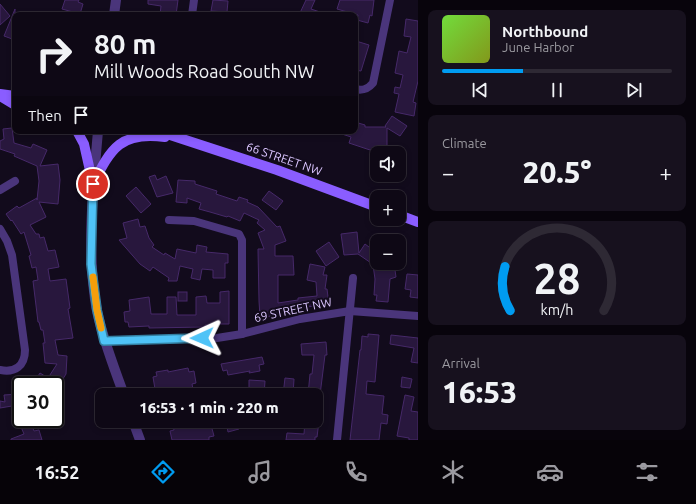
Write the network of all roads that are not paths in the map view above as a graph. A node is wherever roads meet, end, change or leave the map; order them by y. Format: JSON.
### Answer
{"nodes":[{"id":1,"x":116,"y":0,"type":"edge"},
{"id":2,"x":194,"y":0,"type":"edge"},
{"id":3,"x":390,"y":0,"type":"edge"},
{"id":4,"x":114,"y":12,"type":"edge"},
{"id":5,"x":192,"y":12,"type":"edge"},
{"id":6,"x":358,"y":90,"type":"edge"},
{"id":7,"x":0,"y":95,"type":"edge"},
{"id":8,"x":12,"y":96,"type":"edge"},
{"id":9,"x":12,"y":104,"type":"edge"},
{"id":10,"x":79,"y":134,"type":"edge"},
{"id":11,"x":98,"y":134,"type":"edge"},
{"id":12,"x":167,"y":134,"type":"edge"},
{"id":13,"x":191,"y":142,"type":"junction"},
{"id":14,"x":15,"y":181,"type":"dead end"},
{"id":15,"x":93,"y":184,"type":"junction"},
{"id":16,"x":0,"y":190,"type":"edge"},
{"id":17,"x":370,"y":204,"type":"edge"},
{"id":18,"x":406,"y":218,"type":"edge"},
{"id":19,"x":169,"y":220,"type":"dead end"},
{"id":20,"x":418,"y":222,"type":"edge"},
{"id":21,"x":0,"y":228,"type":"edge"},
{"id":22,"x":353,"y":278,"type":"dead end"},
{"id":23,"x":350,"y":311,"type":"junction"},
{"id":24,"x":418,"y":316,"type":"edge"},
{"id":25,"x":242,"y":334,"type":"junction"},
{"id":26,"x":104,"y":341,"type":"junction"},
{"id":27,"x":0,"y":370,"type":"edge"},
{"id":28,"x":121,"y":388,"type":"edge"},
{"id":29,"x":136,"y":428,"type":"edge"},
{"id":30,"x":140,"y":440,"type":"edge"},
{"id":31,"x":337,"y":440,"type":"edge"}],
"edges":[{"from":1,"to":4,"type":"street"},
{"from":2,"to":5,"type":"street"},
{"from":3,"to":6,"type":"street"},
{"from":7,"to":8,"type":"main road"},
{"from":7,"to":9,"type":"main road"},
{"from":10,"to":15,"type":"main road"},
{"from":11,"to":15,"type":"street"},
{"from":12,"to":13,"type":"main road","name":"66 STREET NW"},
{"from":13,"to":15,"type":"main road"},
{"from":13,"to":17,"type":"main road","name":"66 STREET NW"},
{"from":14,"to":16,"type":"street"},
{"from":15,"to":26,"type":"street"},
{"from":18,"to":20,"type":"main road"},
{"from":19,"to":25,"type":"street","name":"69 STREET NW"},
{"from":21,"to":27,"type":"street"},
{"from":22,"to":23,"type":"street","name":"69 STREET NW"},
{"from":23,"to":24,"type":"street","name":"69 STREET NW"},
{"from":23,"to":25,"type":"street","name":"69 STREET NW"},
{"from":23,"to":31,"type":"street"},
{"from":25,"to":26,"type":"street","name":"69 STREET NW"},
{"from":26,"to":28,"type":"street"},
{"from":29,"to":30,"type":"street"}]}
